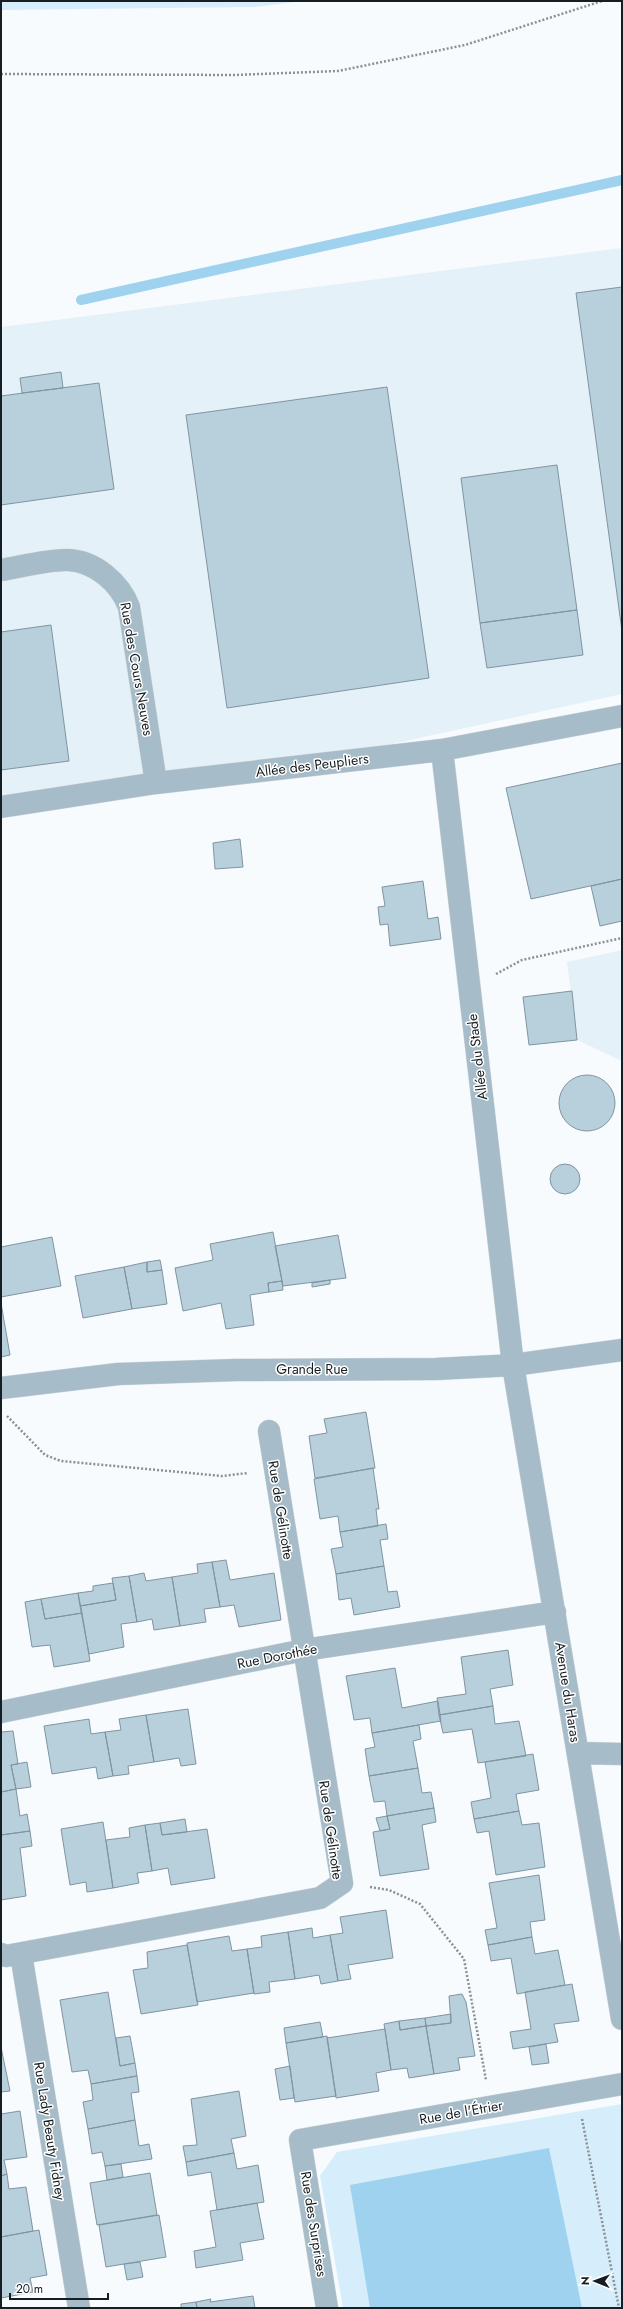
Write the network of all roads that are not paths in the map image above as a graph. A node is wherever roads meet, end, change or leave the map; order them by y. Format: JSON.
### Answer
{"nodes":[{"id":1,"x":1,"y":570,"type":"edge"},
{"id":2,"x":622,"y":716,"type":"edge"},
{"id":3,"x":442,"y":750,"type":"junction"},
{"id":4,"x":156,"y":783,"type":"junction"},
{"id":5,"x":1,"y":807,"type":"edge"},
{"id":6,"x":622,"y":1350,"type":"edge"},
{"id":7,"x":514,"y":1365,"type":"junction"},
{"id":8,"x":1,"y":1388,"type":"edge"},
{"id":9,"x":269,"y":1431,"type":"dead end"},
{"id":10,"x":555,"y":1612,"type":"junction"},
{"id":11,"x":304,"y":1650,"type":"junction"},
{"id":12,"x":1,"y":1712,"type":"edge"},
{"id":13,"x":578,"y":1753,"type":"junction"},
{"id":14,"x":622,"y":1754,"type":"edge"},
{"id":15,"x":11,"y":1954,"type":"edge"},
{"id":16,"x":622,"y":2019,"type":"edge"},
{"id":17,"x":622,"y":2084,"type":"edge"},
{"id":18,"x":300,"y":2140,"type":"joint"},
{"id":19,"x":79,"y":2308,"type":"edge"},
{"id":20,"x":328,"y":2308,"type":"edge"}],
"edges":[{"from":1,"to":4,"type":"street","name":"Rue des Cours Neuves"},
{"from":2,"to":3,"type":"street","name":"Allée des Peupliers"},
{"from":3,"to":4,"type":"street","name":"Allée des Peupliers"},
{"from":3,"to":7,"type":"street","name":"Allée du Stade"},
{"from":4,"to":5,"type":"street","name":"Allée des Peupliers"},
{"from":6,"to":7,"type":"street","name":"Grande Rue"},
{"from":7,"to":8,"type":"street","name":"Grande Rue"},
{"from":7,"to":10,"type":"street","name":"Avenue du Haras"},
{"from":9,"to":11,"type":"street","name":"Rue de Gélinotte"},
{"from":10,"to":11,"type":"street","name":"Rue Dorothée"},
{"from":10,"to":13,"type":"street","name":"Avenue du Haras"},
{"from":11,"to":12,"type":"street","name":"Rue Dorothée"},
{"from":11,"to":15,"type":"street","name":"Rue de Gélinotte"},
{"from":13,"to":14,"type":"street"},
{"from":13,"to":16,"type":"street","name":"Avenue du Haras"},
{"from":15,"to":19,"type":"street","name":"Rue Lady Beauty Fidney"},
{"from":17,"to":18,"type":"street","name":"Rue de l'Étrier"},
{"from":18,"to":20,"type":"street","name":"Rue des Surprises"}]}
